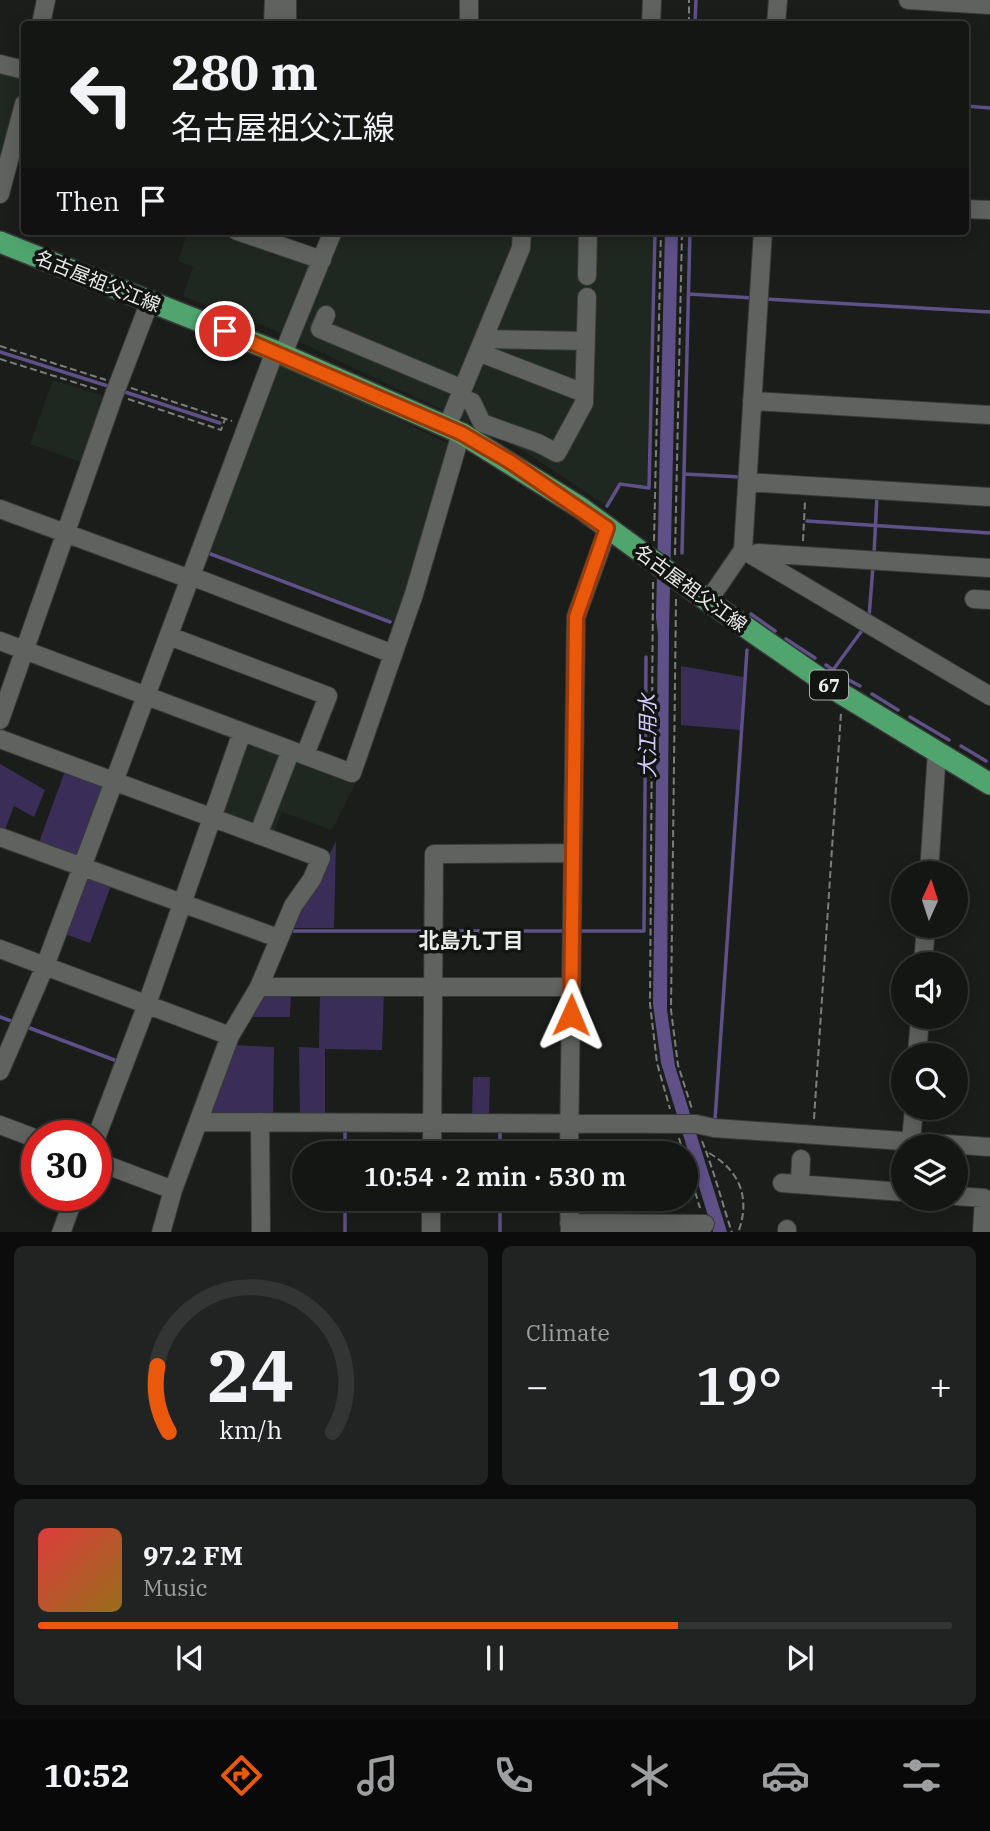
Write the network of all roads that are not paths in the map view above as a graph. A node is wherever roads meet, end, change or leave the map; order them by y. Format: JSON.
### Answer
{"nodes":[{"id":1,"x":46,"y":0,"type":"edge"},
{"id":2,"x":274,"y":0,"type":"edge"},
{"id":3,"x":287,"y":0,"type":"edge"},
{"id":4,"x":469,"y":0,"type":"edge"},
{"id":5,"x":652,"y":0,"type":"edge"},
{"id":6,"x":778,"y":0,"type":"edge"},
{"id":7,"x":908,"y":0,"type":"edge"},
{"id":8,"x":990,"y":5,"type":"edge"},
{"id":9,"x":42,"y":21,"type":"edge"},
{"id":10,"x":273,"y":21,"type":"edge"},
{"id":11,"x":287,"y":21,"type":"edge"},
{"id":12,"x":469,"y":21,"type":"edge"},
{"id":13,"x":651,"y":21,"type":"edge"},
{"id":14,"x":776,"y":21,"type":"edge"},
{"id":15,"x":0,"y":64,"type":"edge"},
{"id":16,"x":21,"y":69,"type":"edge"},
{"id":17,"x":21,"y":130,"type":"edge"},
{"id":18,"x":18,"y":156,"type":"edge"},
{"id":19,"x":0,"y":194,"type":"edge"},
{"id":20,"x":969,"y":209,"type":"edge"},
{"id":21,"x":990,"y":211,"type":"edge"},
{"id":22,"x":249,"y":235,"type":"edge"},
{"id":23,"x":331,"y":235,"type":"edge"},
{"id":24,"x":522,"y":235,"type":"edge"},
{"id":25,"x":588,"y":235,"type":"edge"},
{"id":26,"x":763,"y":235,"type":"edge"},
{"id":27,"x":0,"y":242,"type":"edge"},
{"id":28,"x":322,"y":260,"type":"junction"},
{"id":29,"x":587,"y":276,"type":"dead end"},
{"id":30,"x":587,"y":297,"type":"dead end"},
{"id":31,"x":150,"y":301,"type":"junction"},
{"id":32,"x":326,"y":315,"type":"dead end"},
{"id":33,"x":585,"y":341,"type":"junction"},
{"id":34,"x":481,"y":345,"type":"junction"},
{"id":35,"x":279,"y":352,"type":"junction"},
{"id":36,"x":461,"y":393,"type":"junction"},
{"id":37,"x":584,"y":393,"type":"junction"},
{"id":38,"x":752,"y":401,"type":"junction"},
{"id":39,"x":990,"y":415,"type":"edge"},
{"id":40,"x":454,"y":430,"type":"junction"},
{"id":41,"x":747,"y":482,"type":"junction"},
{"id":42,"x":990,"y":497,"type":"edge"},
{"id":43,"x":0,"y":509,"type":"edge"},
{"id":44,"x":607,"y":528,"type":"junction"},
{"id":45,"x":67,"y":535,"type":"junction"},
{"id":46,"x":750,"y":554,"type":"junction"},
{"id":47,"x":990,"y":568,"type":"edge"},
{"id":48,"x":191,"y":577,"type":"junction"},
{"id":49,"x":708,"y":601,"type":"junction"},
{"id":50,"x":169,"y":636,"type":"junction"},
{"id":51,"x":0,"y":641,"type":"edge"},
{"id":52,"x":26,"y":651,"type":"junction"},
{"id":53,"x":393,"y":654,"type":"junction"},
{"id":54,"x":147,"y":696,"type":"junction"},
{"id":55,"x":990,"y":696,"type":"edge"},
{"id":56,"x":0,"y":720,"type":"edge"},
{"id":57,"x":242,"y":732,"type":"junction"},
{"id":58,"x":0,"y":740,"type":"edge"},
{"id":59,"x":937,"y":751,"type":"junction"},
{"id":60,"x":298,"y":752,"type":"junction"},
{"id":61,"x":114,"y":782,"type":"junction"},
{"id":62,"x":990,"y":784,"type":"edge"},
{"id":63,"x":211,"y":818,"type":"junction"},
{"id":64,"x":258,"y":835,"type":"junction"},
{"id":65,"x":0,"y":836,"type":"edge"},
{"id":66,"x":573,"y":853,"type":"junction"},
{"id":67,"x":930,"y":861,"type":"edge"},
{"id":68,"x":82,"y":867,"type":"junction"},
{"id":69,"x":181,"y":902,"type":"junction"},
{"id":70,"x":278,"y":938,"type":"junction"},
{"id":71,"x":0,"y":949,"type":"edge"},
{"id":72,"x":45,"y":966,"type":"junction"},
{"id":73,"x":260,"y":987,"type":"junction"},
{"id":74,"x":433,"y":987,"type":"junction"},
{"id":75,"x":571,"y":987,"type":"junction"},
{"id":76,"x":146,"y":1004,"type":"junction"},
{"id":77,"x":230,"y":1036,"type":"junction"},
{"id":78,"x":0,"y":1071,"type":"edge"},
{"id":79,"x":103,"y":1120,"type":"edge"},
{"id":80,"x":199,"y":1122,"type":"junction"},
{"id":81,"x":260,"y":1122,"type":"junction"},
{"id":82,"x":432,"y":1123,"type":"junction"},
{"id":83,"x":569,"y":1124,"type":"junction"},
{"id":84,"x":0,"y":1125,"type":"edge"},
{"id":85,"x":21,"y":1133,"type":"edge"},
{"id":86,"x":891,"y":1140,"type":"edge"},
{"id":87,"x":432,"y":1141,"type":"edge"},
{"id":88,"x":569,"y":1141,"type":"edge"},
{"id":89,"x":968,"y":1145,"type":"edge"},
{"id":90,"x":990,"y":1147,"type":"edge"},
{"id":91,"x":801,"y":1159,"type":"dead end"},
{"id":92,"x":112,"y":1167,"type":"edge"},
{"id":93,"x":173,"y":1190,"type":"junction"},
{"id":94,"x":891,"y":1191,"type":"edge"},
{"id":95,"x":968,"y":1197,"type":"edge"},
{"id":96,"x":69,"y":1211,"type":"edge"},
{"id":97,"x":431,"y":1211,"type":"edge"},
{"id":98,"x":705,"y":1224,"type":"road end"},
{"id":99,"x":569,"y":1228,"type":"edge"},
{"id":100,"x":61,"y":1232,"type":"edge"},
{"id":101,"x":161,"y":1232,"type":"edge"},
{"id":102,"x":261,"y":1232,"type":"edge"},
{"id":103,"x":431,"y":1232,"type":"edge"},
{"id":104,"x":982,"y":1232,"type":"edge"}],
"edges":[{"from":1,"to":9,"type":"street"},
{"from":2,"to":10,"type":"street"},
{"from":3,"to":11,"type":"street"},
{"from":4,"to":12,"type":"street"},
{"from":5,"to":13,"type":"street"},
{"from":6,"to":14,"type":"street"},
{"from":7,"to":8,"type":"street"},
{"from":15,"to":16,"type":"street"},
{"from":17,"to":18,"type":"street"},
{"from":18,"to":19,"type":"street"},
{"from":20,"to":21,"type":"street"},
{"from":22,"to":28,"type":"street"},
{"from":23,"to":28,"type":"street"},
{"from":24,"to":34,"type":"street"},
{"from":25,"to":29,"type":"street"},
{"from":26,"to":38,"type":"street"},
{"from":27,"to":31,"type":"main road","name":"名古屋祖父江線","number":"67"},
{"from":28,"to":35,"type":"street"},
{"from":30,"to":33,"type":"street"},
{"from":31,"to":35,"type":"main road","name":"名古屋祖父江線","number":"67"},
{"from":31,"to":45,"type":"street"},
{"from":32,"to":36,"type":"street"},
{"from":33,"to":34,"type":"street"},
{"from":33,"to":37,"type":"street"},
{"from":34,"to":36,"type":"street"},
{"from":34,"to":37,"type":"street"},
{"from":35,"to":40,"type":"main road","name":"名古屋祖父江線","number":"67"},
{"from":35,"to":48,"type":"street"},
{"from":36,"to":37,"type":"street"},
{"from":36,"to":40,"type":"street"},
{"from":38,"to":39,"type":"street"},
{"from":38,"to":41,"type":"street"},
{"from":40,"to":44,"type":"main road","name":"名古屋祖父江線","number":"67"},
{"from":40,"to":53,"type":"street"},
{"from":41,"to":42,"type":"street"},
{"from":41,"to":46,"type":"street"},
{"from":43,"to":45,"type":"street"},
{"from":44,"to":49,"type":"main road","name":"名古屋祖父江線","number":"67"},
{"from":44,"to":66,"type":"street"},
{"from":45,"to":48,"type":"street"},
{"from":45,"to":52,"type":"street"},
{"from":46,"to":47,"type":"street"},
{"from":46,"to":49,"type":"street"},
{"from":46,"to":55,"type":"street"},
{"from":48,"to":50,"type":"street"},
{"from":48,"to":53,"type":"street"},
{"from":49,"to":59,"type":"main road","name":"名古屋祖父江線","number":"67"},
{"from":50,"to":54,"type":"street"},
{"from":50,"to":60,"type":"street"},
{"from":51,"to":52,"type":"street"},
{"from":52,"to":54,"type":"street"},
{"from":52,"to":56,"type":"street"},
{"from":53,"to":60,"type":"street"},
{"from":54,"to":57,"type":"street"},
{"from":54,"to":61,"type":"street"},
{"from":57,"to":60,"type":"street"},
{"from":57,"to":63,"type":"street"},
{"from":58,"to":61,"type":"street"},
{"from":59,"to":62,"type":"main road","name":"名古屋祖父江線","number":"67"},
{"from":59,"to":67,"type":"street"},
{"from":60,"to":64,"type":"street"},
{"from":61,"to":63,"type":"street"},
{"from":61,"to":68,"type":"street"},
{"from":63,"to":64,"type":"street"},
{"from":63,"to":69,"type":"street"},
{"from":64,"to":70,"type":"street"},
{"from":65,"to":68,"type":"street"},
{"from":66,"to":74,"type":"street"},
{"from":66,"to":75,"type":"street"},
{"from":68,"to":69,"type":"street"},
{"from":68,"to":72,"type":"street"},
{"from":69,"to":70,"type":"street"},
{"from":69,"to":76,"type":"street"},
{"from":70,"to":73,"type":"street"},
{"from":71,"to":72,"type":"street"},
{"from":72,"to":76,"type":"street"},
{"from":72,"to":78,"type":"street"},
{"from":73,"to":74,"type":"street"},
{"from":73,"to":77,"type":"street"},
{"from":74,"to":75,"type":"street"},
{"from":74,"to":82,"type":"street"},
{"from":75,"to":83,"type":"street"},
{"from":76,"to":77,"type":"street"},
{"from":76,"to":79,"type":"street"},
{"from":77,"to":80,"type":"street"},
{"from":80,"to":81,"type":"street"},
{"from":80,"to":93,"type":"street"},
{"from":81,"to":82,"type":"street"},
{"from":81,"to":102,"type":"street"},
{"from":82,"to":83,"type":"street"},
{"from":82,"to":87,"type":"street"},
{"from":83,"to":86,"type":"street"},
{"from":83,"to":88,"type":"street"},
{"from":84,"to":85,"type":"street"},
{"from":89,"to":90,"type":"street"},
{"from":91,"to":94,"type":"street"},
{"from":92,"to":93,"type":"street"},
{"from":93,"to":101,"type":"street"},
{"from":95,"to":104,"type":"street"},
{"from":96,"to":100,"type":"street"},
{"from":97,"to":103,"type":"street"},
{"from":98,"to":99,"type":"street"}]}
